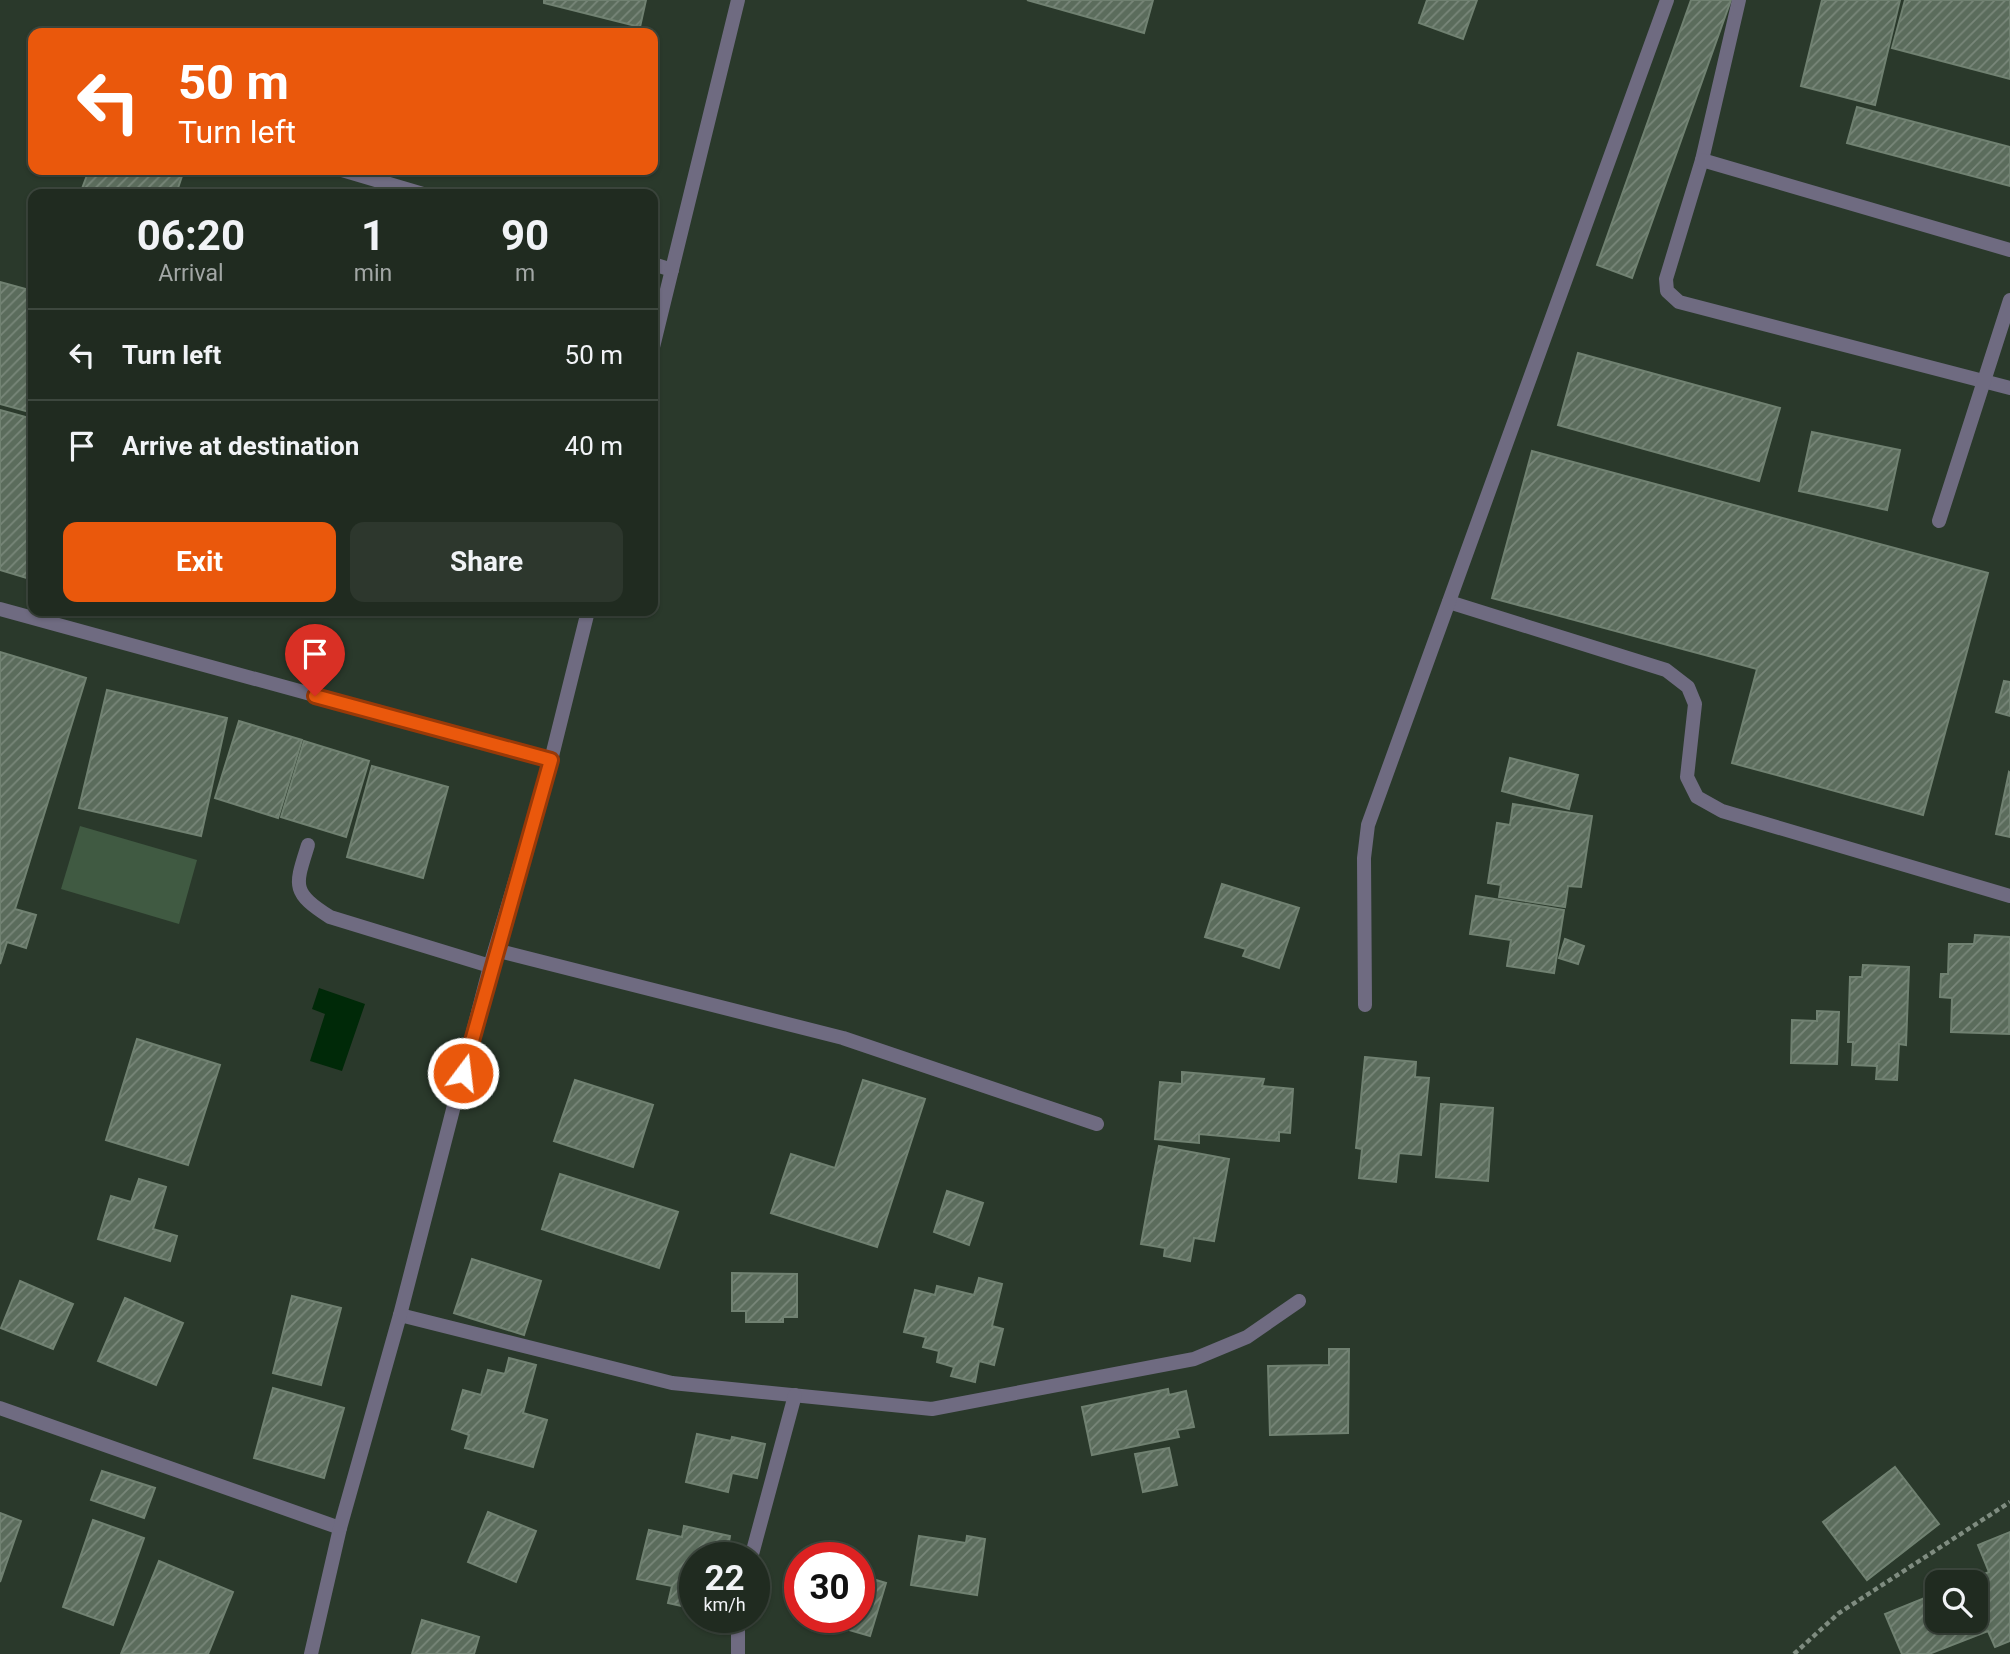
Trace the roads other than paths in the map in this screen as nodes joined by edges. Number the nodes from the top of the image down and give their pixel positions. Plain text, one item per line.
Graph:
1 (738, 0) edge
2 (1667, 0) edge
3 (1739, 0) edge
4 (1702, 160) junction
5 (359, 175) edge
6 (406, 189) edge
7 (2010, 250) edge
8 (658, 266) edge
9 (672, 270) junction
10 (2010, 300) edge
11 (658, 327) edge
12 (1985, 380) junction
13 (2010, 388) edge
14 (1939, 521) dead end
15 (1449, 602) junction
16 (0, 609) edge
17 (587, 616) edge
18 (551, 760) junction
19 (308, 845) dead end
20 (2010, 896) edge
21 (495, 950) junction
22 (490, 966) junction
23 (1365, 1004) dead end
24 (1097, 1124) dead end
25 (1299, 1301) dead end
26 (400, 1315) junction
27 (795, 1395) junction
28 (0, 1408) edge
29 (340, 1528) junction
30 (755, 1542) edge
31 (738, 1633) edge
32 (311, 1654) edge
33 (738, 1654) edge

1 - 9 street
2 - 15 street
3 - 4 street
4 - 7 street
4 - 12 street
5 - 6 street
8 - 9 street
9 - 11 street
10 - 12 street
12 - 13 street
12 - 14 street
15 - 20 street
15 - 23 street
16 - 18 street
17 - 18 street
18 - 21 street
19 - 22 street
21 - 22 street
21 - 24 street
22 - 26 street
25 - 27 street
26 - 27 street
26 - 29 street
27 - 30 street
28 - 29 street
29 - 32 street
31 - 33 street

